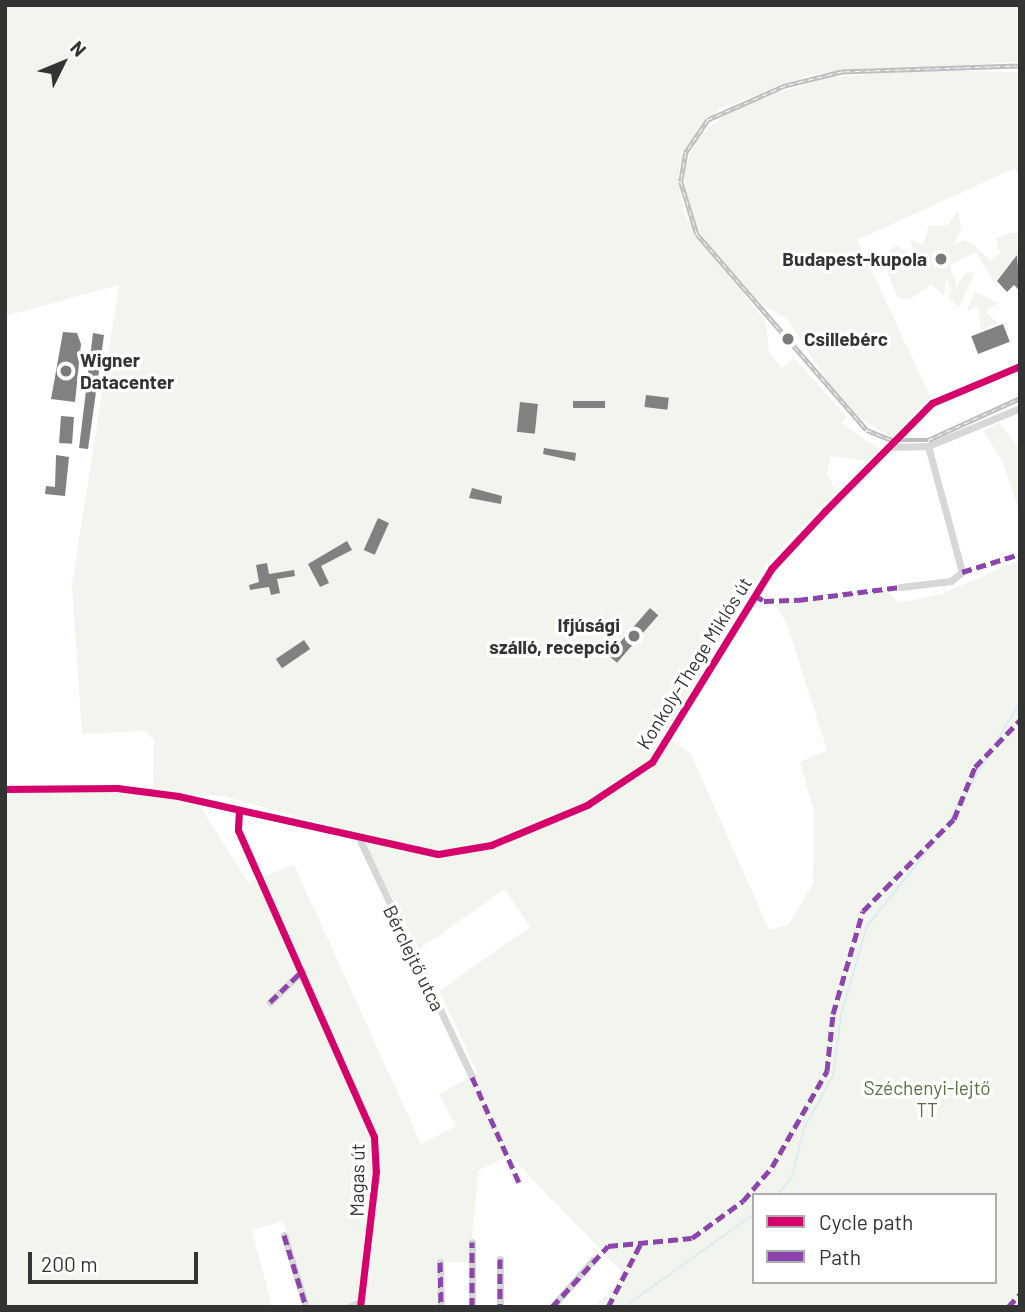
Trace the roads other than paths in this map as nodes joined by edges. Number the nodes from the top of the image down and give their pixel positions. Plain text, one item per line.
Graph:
1 (1020, 366) edge
2 (1020, 408) edge
3 (928, 446) junction
4 (888, 447) junction
5 (900, 587) dead end
6 (5, 789) edge
7 (239, 810) junction
8 (359, 838) junction
9 (302, 971) junction
10 (296, 981) junction
11 (308, 983) junction
12 (270, 1002) dead end
13 (472, 1077) dead end
14 (284, 1235) dead end
15 (472, 1242) dead end
16 (500, 1259) dead end
17 (593, 1260) dead end
18 (440, 1262) dead end
19 (360, 1305) edge
20 (306, 1307) edge
21 (349, 1307) edge
22 (440, 1307) edge
23 (472, 1307) edge
24 (500, 1307) edge
25 (552, 1307) edge

1 - 4 street, Konkoly-Thege Miklós út
2 - 3 street
3 - 4 street
3 - 5 street
4 - 8 street, Konkoly-Thege Miklós út
6 - 7 street, Konkoly-Thege Miklós út
7 - 8 street, Konkoly-Thege Miklós út
7 - 9 street, Magas út
8 - 13 street, Bérclejtő utca
9 - 10 street
9 - 11 street, Magas út
10 - 11 street
10 - 12 street
11 - 19 street, Magas út
14 - 20 street
15 - 23 street
16 - 24 street
17 - 25 street
18 - 22 street
19 - 21 street

